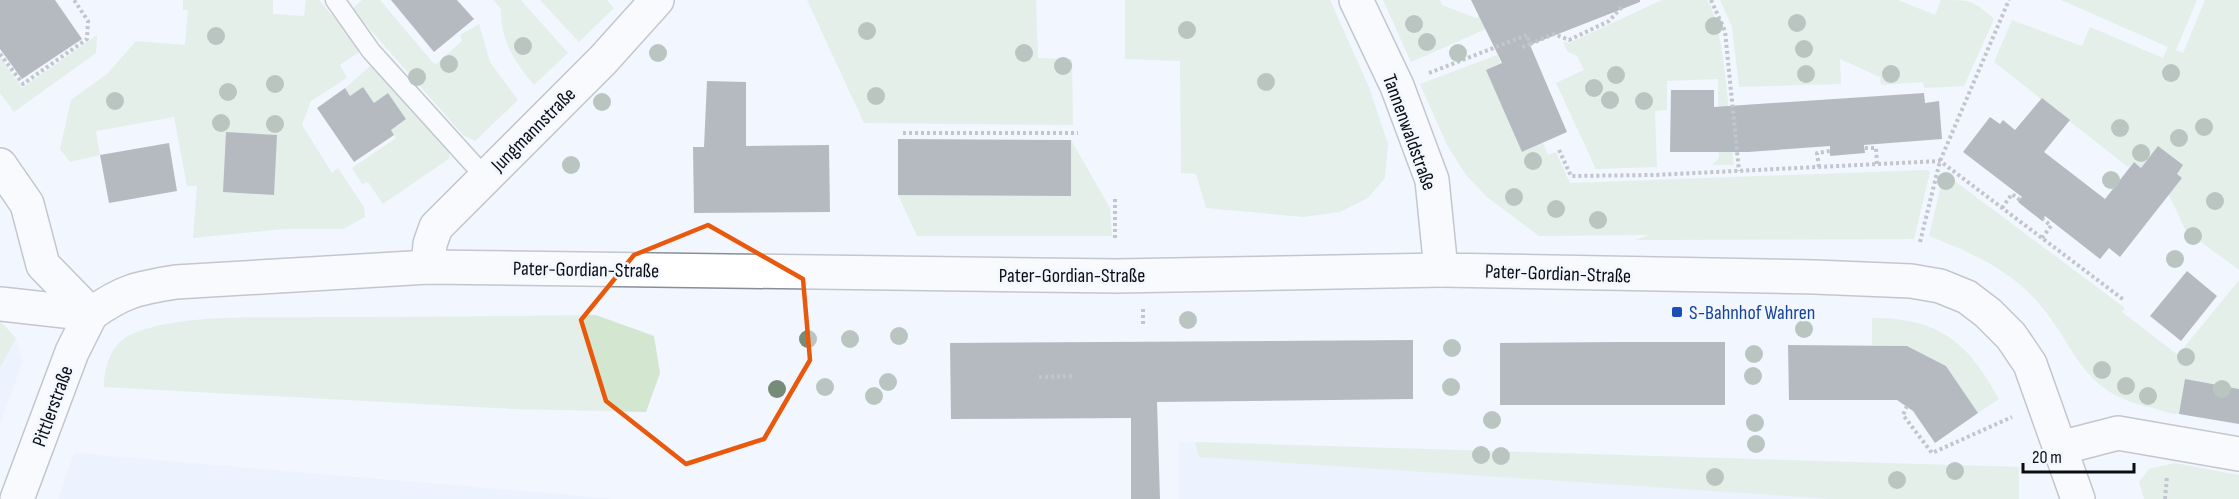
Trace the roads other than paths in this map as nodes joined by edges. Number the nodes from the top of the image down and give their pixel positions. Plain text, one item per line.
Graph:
1 (335, 0) edge
2 (657, 0) edge
3 (1356, 0) edge
4 (0, 165) edge
5 (485, 177) junction
6 (428, 267) junction
7 (1441, 270) junction
8 (0, 304) edge
9 (91, 314) junction
10 (2060, 448) junction
11 (2239, 454) edge
12 (17, 499) edge
13 (2078, 499) edge

1 - 5 lane
2 - 5 street, Jungmannstraße
3 - 7 street, Tannenwaldstraße
4 - 9 street
5 - 6 street, Jungmannstraße
6 - 7 street, Pater-Gordian-Straße
6 - 9 street, Pater-Gordian-Straße
7 - 10 street, Pater-Gordian-Straße
8 - 9 street
9 - 12 street, Pittlerstraße
10 - 11 street
10 - 13 street, Pater-Gordian-Straße

